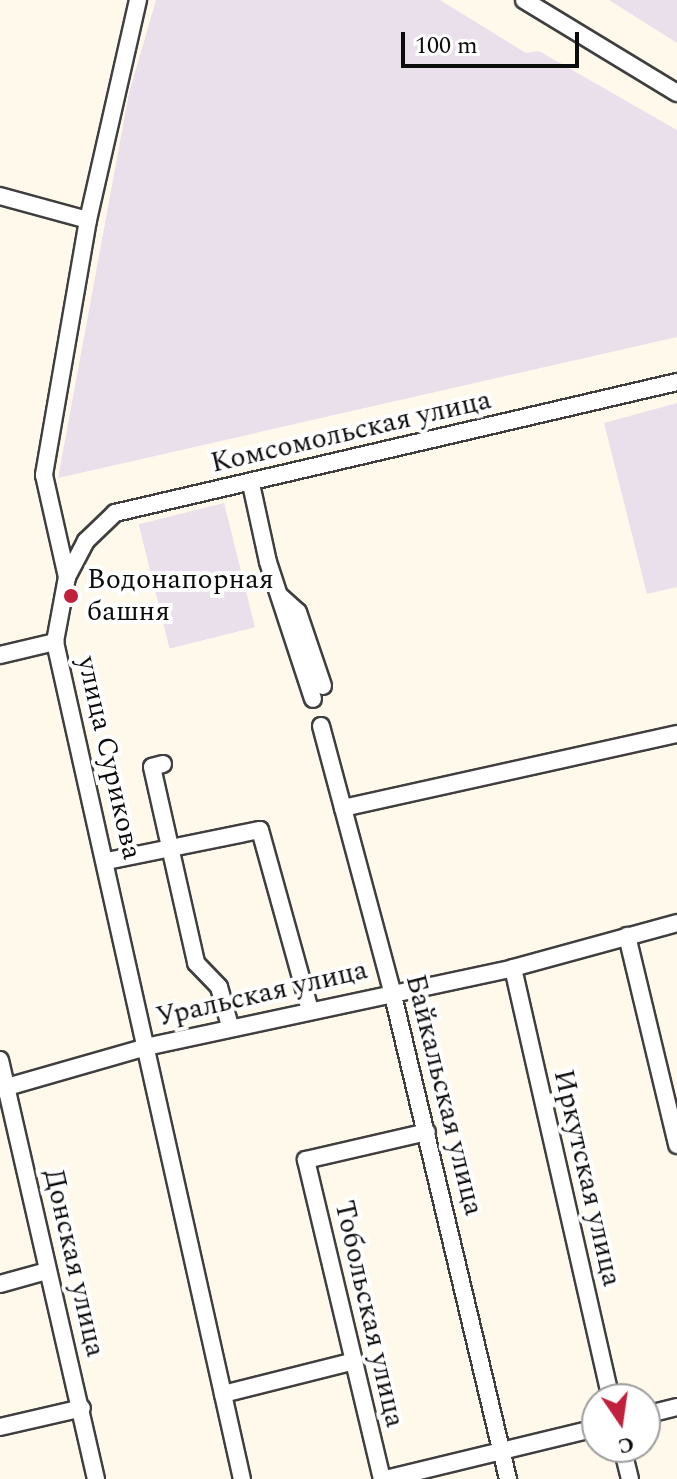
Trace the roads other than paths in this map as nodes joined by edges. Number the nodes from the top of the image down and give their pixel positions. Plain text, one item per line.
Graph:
1 (138, 0) edge
2 (524, 0) edge
3 (677, 93) edge
4 (0, 196) edge
5 (88, 220) junction
6 (677, 382) edge
7 (251, 484) junction
8 (67, 577) junction
9 (55, 642) junction
10 (0, 655) edge
11 (318, 692) dead end
12 (321, 726) dead end
13 (677, 734) edge
14 (163, 764) dead end
15 (343, 808) junction
16 (169, 848) junction
17 (107, 861) junction
18 (677, 923) edge
19 (627, 936) junction
20 (513, 968) junction
21 (392, 991) junction
22 (310, 1010) junction
23 (230, 1026) junction
24 (146, 1047) junction
25 (0, 1060) edge
26 (3, 1088) edge
27 (427, 1132) junction
28 (677, 1145) edge
29 (47, 1271) junction
30 (0, 1284) edge
31 (354, 1361) junction
32 (607, 1383) edge
33 (223, 1394) junction
34 (82, 1408) junction
35 (0, 1427) edge
36 (581, 1432) edge
37 (502, 1453) junction
38 (96, 1479) edge
39 (242, 1479) edge
40 (384, 1479) edge
41 (508, 1479) edge

1 - 5 street, улица Сурикова
2 - 3 street
4 - 5 street
5 - 8 street, улица Сурикова
6 - 7 street, Комсомольская улица
7 - 8 street, Комсомольская улица
7 - 11 street
8 - 9 street, улица Сурикова
9 - 10 street
9 - 17 street, улица Сурикова
12 - 15 street, Байкальская улица
13 - 15 street
14 - 16 street
15 - 21 street, Байкальская улица
16 - 17 street
16 - 22 street
16 - 23 street
17 - 24 street, улица Сурикова
18 - 19 street, Уральская улица
19 - 20 street, Уральская улица
19 - 28 street
20 - 21 street, Уральская улица
20 - 32 street, Иркутская улица
21 - 22 street, Уральская улица
21 - 27 street, Байкальская улица
22 - 23 street, Уральская улица
23 - 24 street, Уральская улица
24 - 26 street, Уральская улица
24 - 33 street, улица Сурикова
25 - 26 street, Донская улица
26 - 29 street, Донская улица
27 - 31 street, Тобольская улица
27 - 37 street, Байкальская улица
29 - 30 street
29 - 34 street, Донская улица
31 - 33 street
31 - 40 street, Тобольская улица
33 - 39 street, улица Сурикова
34 - 35 street
34 - 38 street, Донская улица
36 - 37 street
37 - 40 street
37 - 41 street, Байкальская улица

